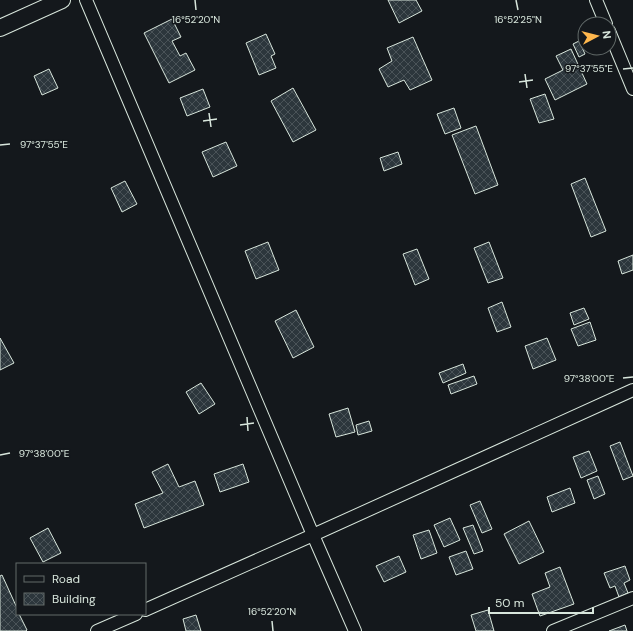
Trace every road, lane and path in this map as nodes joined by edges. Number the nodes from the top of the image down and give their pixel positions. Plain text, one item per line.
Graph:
1 (62, 0) edge
2 (86, 0) edge
3 (596, 0) edge
4 (603, 16) edge
5 (0, 28) edge
6 (617, 50) edge
7 (633, 89) edge
8 (633, 390) edge
9 (313, 536) junction
10 (633, 598) edge
11 (146, 610) edge
12 (134, 615) edge
13 (97, 631) edge
14 (355, 631) edge
15 (553, 631) edge

1 - 5 street
2 - 9 street
3 - 4 street
6 - 7 street
8 - 9 street
9 - 11 street
9 - 14 street
10 - 15 street
12 - 13 street

